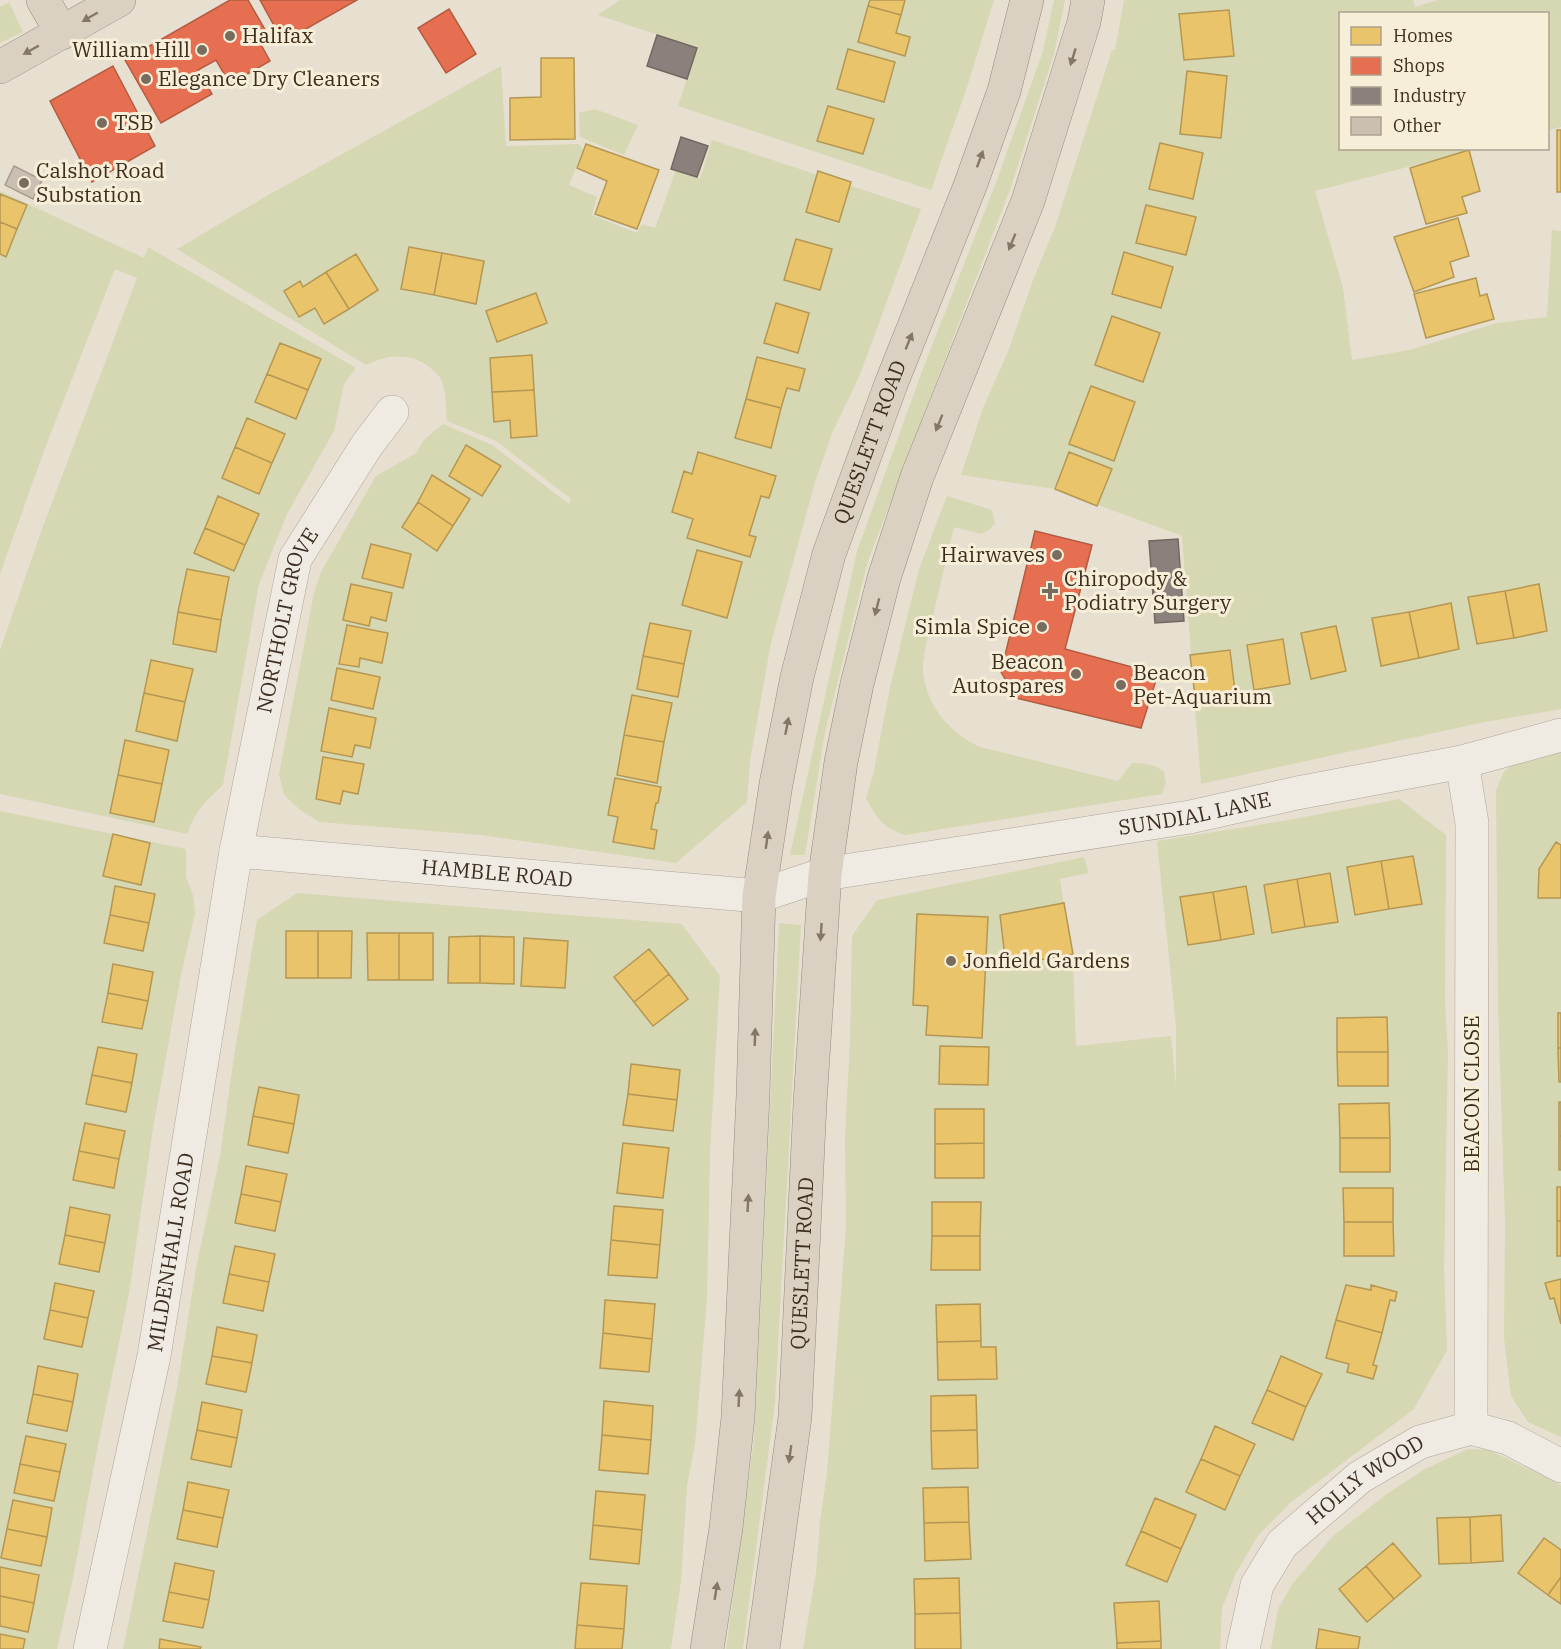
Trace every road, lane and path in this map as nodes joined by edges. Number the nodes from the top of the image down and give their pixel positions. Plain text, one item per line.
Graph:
1 (43, 0) edge
2 (119, 0) edge
3 (1027, 0) edge
4 (1088, 0) edge
5 (62, 33) junction
6 (0, 67) edge
7 (392, 412) dead end
8 (1561, 735) edge
9 (1462, 762) junction
10 (236, 851) junction
11 (825, 874) junction
12 (759, 896) junction
13 (1471, 1428) junction
14 (1561, 1466) edge
15 (90, 1649) edge
16 (707, 1649) edge
17 (763, 1649) edge
18 (1243, 1649) edge

1 - 5 highway
2 -> 5 highway
12 -> 3 highway, QUESLETT ROAD
4 -> 11 highway, QUESLETT ROAD
5 -> 6 highway
7 - 10 street, NORTHOLT GROVE
8 - 9 street, SUNDIAL LANE
9 - 11 street, SUNDIAL LANE
9 - 13 street, BEACON CLOSE
10 - 12 street, HAMBLE ROAD
10 - 15 street, MILDENHALL ROAD
11 - 12 street
11 -> 17 highway, QUESLETT ROAD
16 -> 12 highway, QUESLETT ROAD
13 - 14 street
13 - 18 street, HOLLY WOOD

